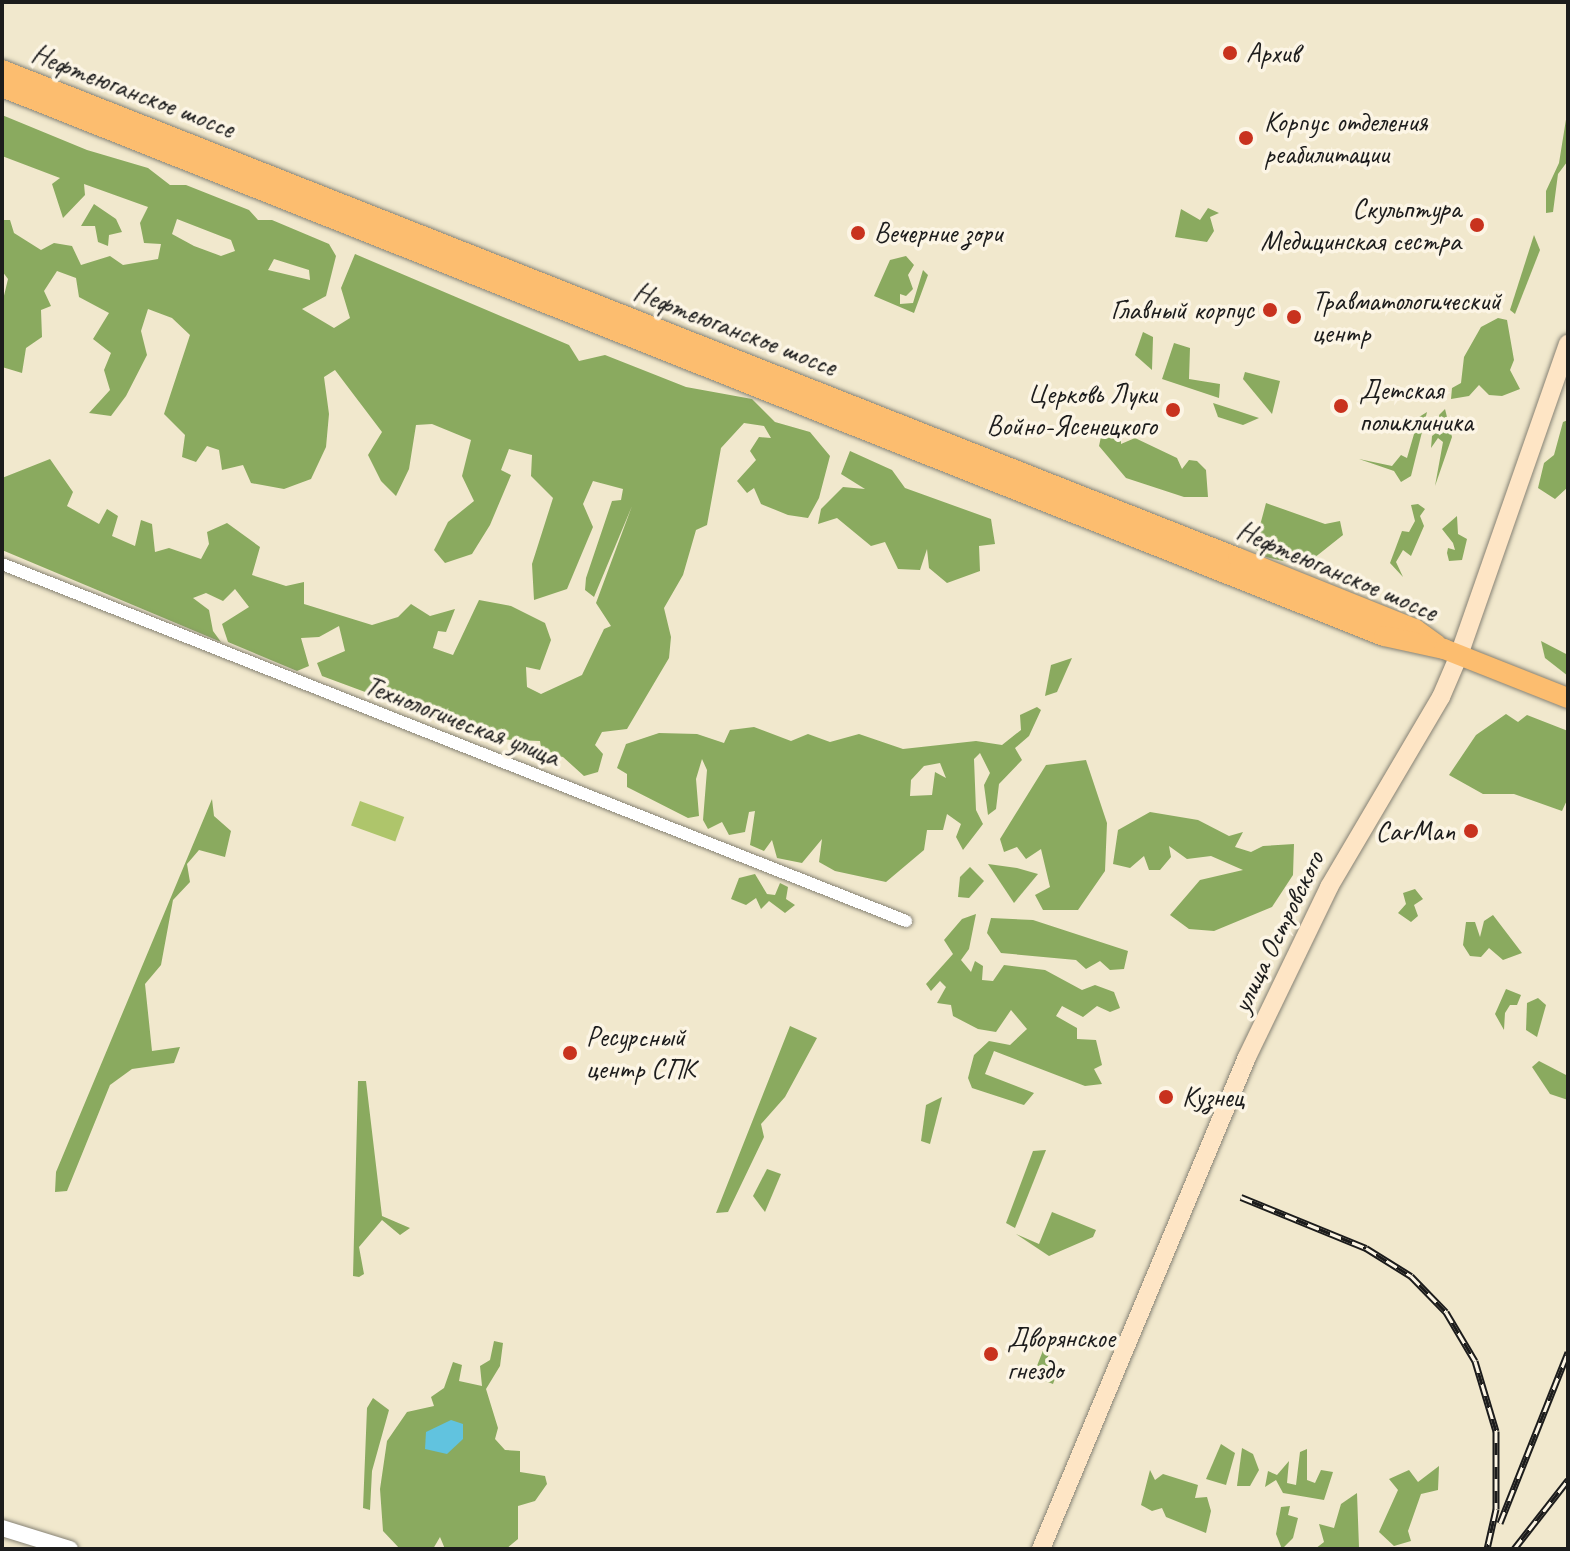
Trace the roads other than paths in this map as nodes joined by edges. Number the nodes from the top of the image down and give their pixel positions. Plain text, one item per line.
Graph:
1 (2, 70) edge
2 (2, 87) edge
3 (1568, 343) edge
4 (2, 564) edge
5 (1451, 652) junction
6 (1568, 698) edge
7 (906, 921) dead end
8 (2, 1528) edge
9 (70, 1549) edge
10 (1041, 1549) edge

1 - 5 main road, Нефтеюганское шоссе
2 - 5 main road, Нефтеюганское шоссе
3 - 5 main road, улица Островского
4 - 7 street, Технологическая улица
5 - 6 main road, Нефтеюганское шоссе
5 - 10 main road, улица Островского
8 - 9 street

